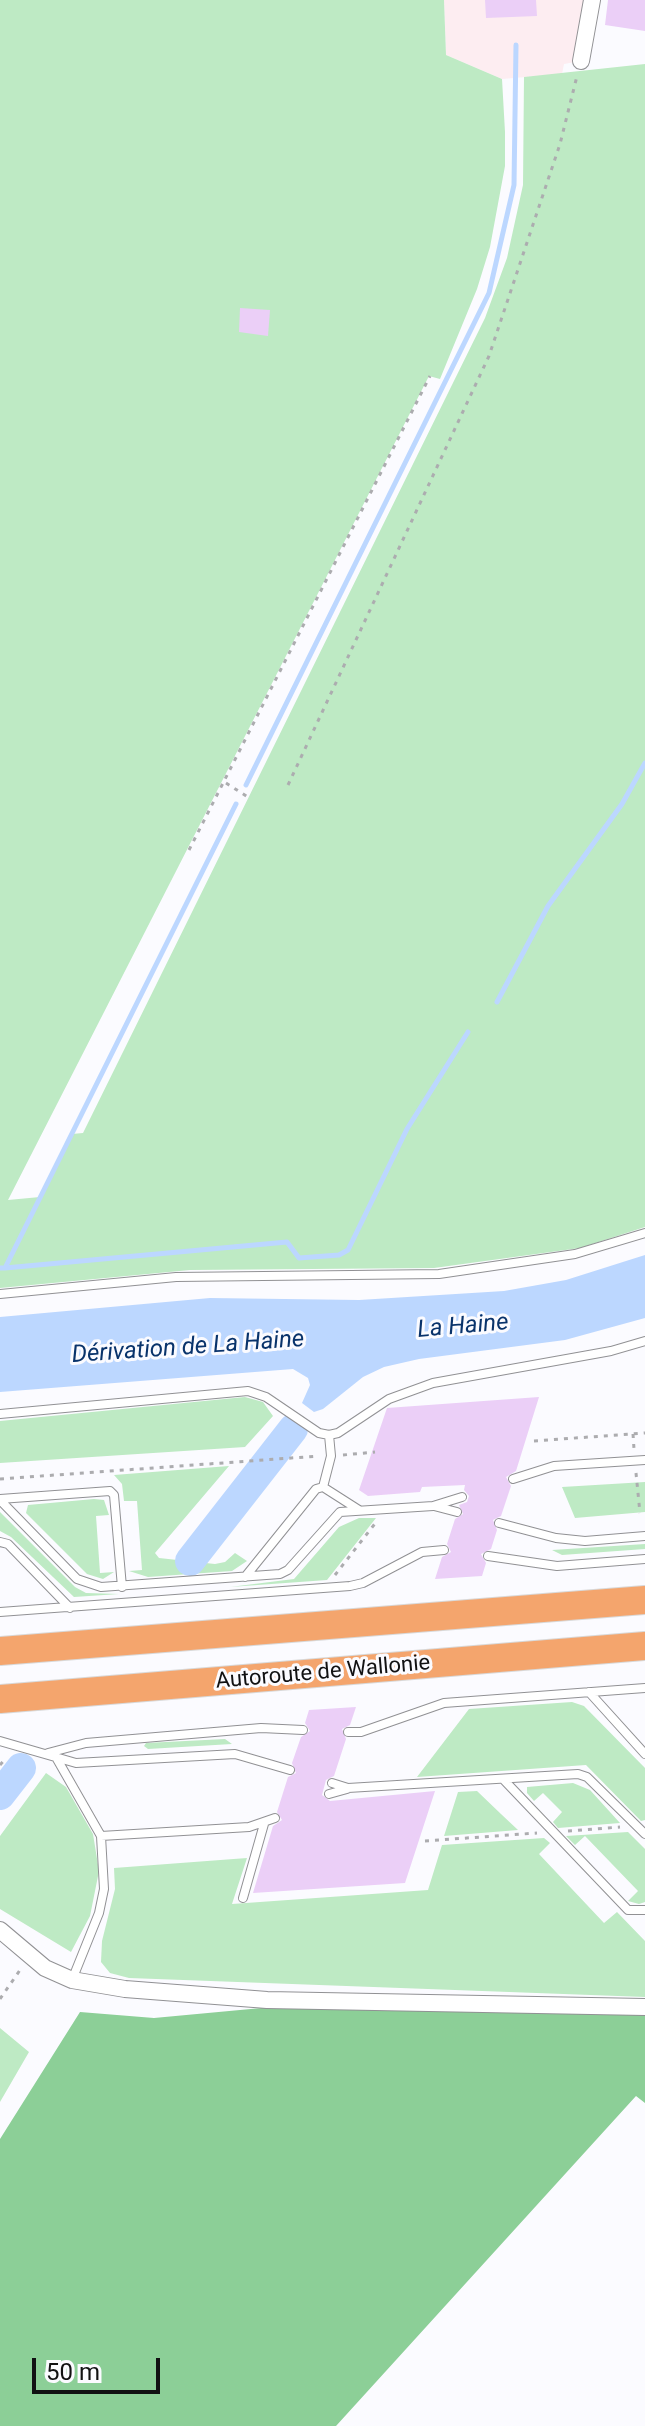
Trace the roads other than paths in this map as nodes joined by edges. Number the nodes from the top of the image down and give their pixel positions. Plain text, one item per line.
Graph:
1 (592, 0) edge
2 (581, 61) road end
3 (645, 1233) edge
4 (0, 1294) edge
5 (645, 1341) edge
6 (0, 1414) edge
7 (324, 1434) junction
8 (645, 1460) edge
9 (513, 1479) dead end
10 (323, 1487) junction
11 (462, 1497) dead end
12 (0, 1500) edge
13 (433, 1506) junction
14 (360, 1510) junction
15 (457, 1512) dead end
16 (499, 1523) dead end
17 (645, 1536) edge
18 (0, 1542) edge
19 (444, 1550) dead end
20 (488, 1556) dead end
21 (645, 1559) edge
22 (245, 1577) junction
23 (122, 1587) junction
24 (645, 1600) edge
25 (70, 1608) junction
26 (0, 1612) edge
27 (645, 1646) edge
28 (0, 1651) edge
29 (645, 1688) edge
30 (589, 1692) junction
31 (0, 1699) edge
32 (303, 1730) dead end
33 (348, 1732) dead end
34 (0, 1741) edge
35 (48, 1753) junction
36 (645, 1754) edge
37 (57, 1758) junction
38 (290, 1770) dead end
39 (503, 1779) junction
40 (332, 1783) dead end
41 (348, 1788) junction
42 (329, 1794) dead end
43 (275, 1818) dead end
44 (264, 1824) junction
45 (645, 1834) edge
46 (101, 1836) junction
47 (243, 1898) dead end
48 (645, 1910) edge
49 (0, 1930) edge
50 (72, 1980) junction
51 (645, 2007) edge

1 - 2 street
3 - 4 lane
5 - 7 lane
6 - 7 lane
7 - 10 lane
8 - 9 lane
10 - 14 lane
10 - 22 lane
11 - 13 lane
12 - 23 lane
12 - 23 lane
13 - 14 lane
13 - 15 lane
14 - 22 lane
16 - 17 lane
18 - 25 lane
19 - 25 lane
20 - 21 lane
22 - 23 lane
24 - 28 highway, Autoroute de Wallonie
25 - 26 lane
27 - 31 highway, Autoroute de Wallonie
29 - 30 lane
30 - 33 lane
30 - 36 lane
32 - 35 lane
34 - 35 lane
35 - 37 lane
37 - 38 lane
37 - 46 lane
39 - 41 lane
39 - 45 lane
39 - 48 lane
40 - 41 lane
41 - 42 lane
43 - 44 lane
44 - 46 lane
44 - 47 lane
46 - 50 lane
49 - 50 street
50 - 51 street

